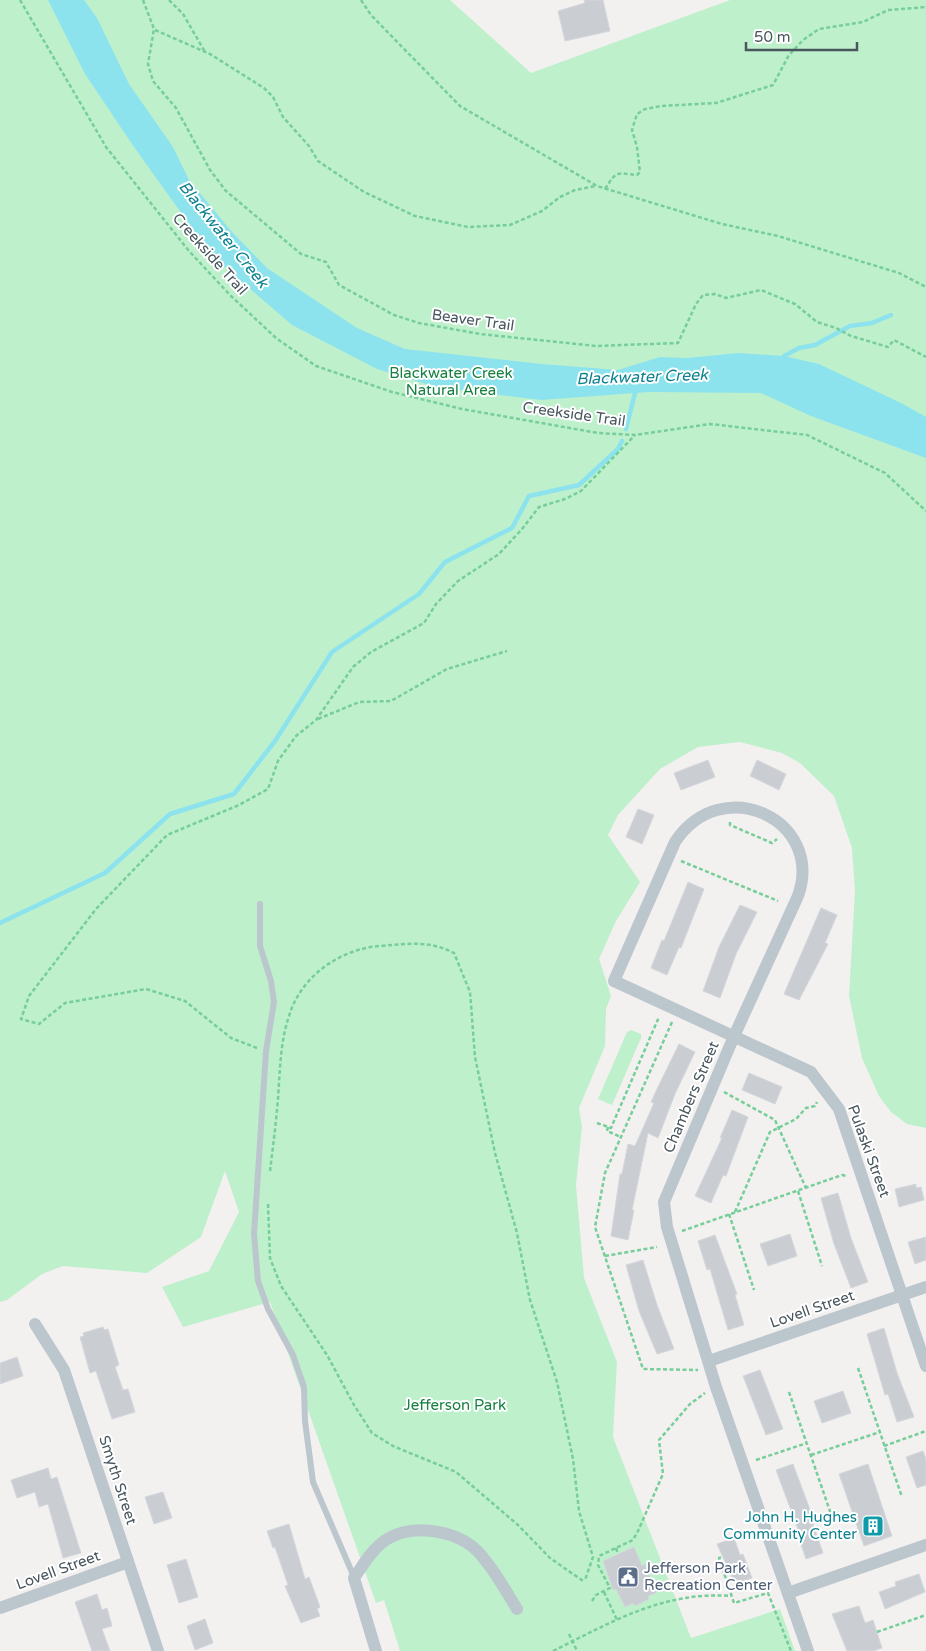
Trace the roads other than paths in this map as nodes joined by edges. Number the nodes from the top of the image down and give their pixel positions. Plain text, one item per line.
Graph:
1 (260, 904) dead end
2 (614, 980) joint
3 (735, 1036) junction
4 (926, 1287) edge
5 (901, 1296) junction
6 (35, 1324) dead end
7 (704, 1366) junction
8 (926, 1366) edge
9 (926, 1545) edge
10 (128, 1562) junction
11 (354, 1578) junction
12 (788, 1592) junction
13 (0, 1608) edge
14 (518, 1609) dead end
15 (158, 1651) edge
16 (376, 1651) edge
17 (808, 1651) edge

1 - 11 lane
2 - 3 street, Pulaski Street
2 - 3 street, Chambers Street
3 - 5 street, Pulaski Street
3 - 7 street, Chambers Street
4 - 5 street, Lovell Street
5 - 7 street, Lovell Street
5 - 8 street, Pulaski Street
6 - 10 street, Smyth Street
7 - 12 street, Chambers Street
9 - 12 street
10 - 13 street, Lovell Street
10 - 15 street, Smyth Street
11 - 14 street
11 - 16 street
12 - 17 street, Chambers Street

